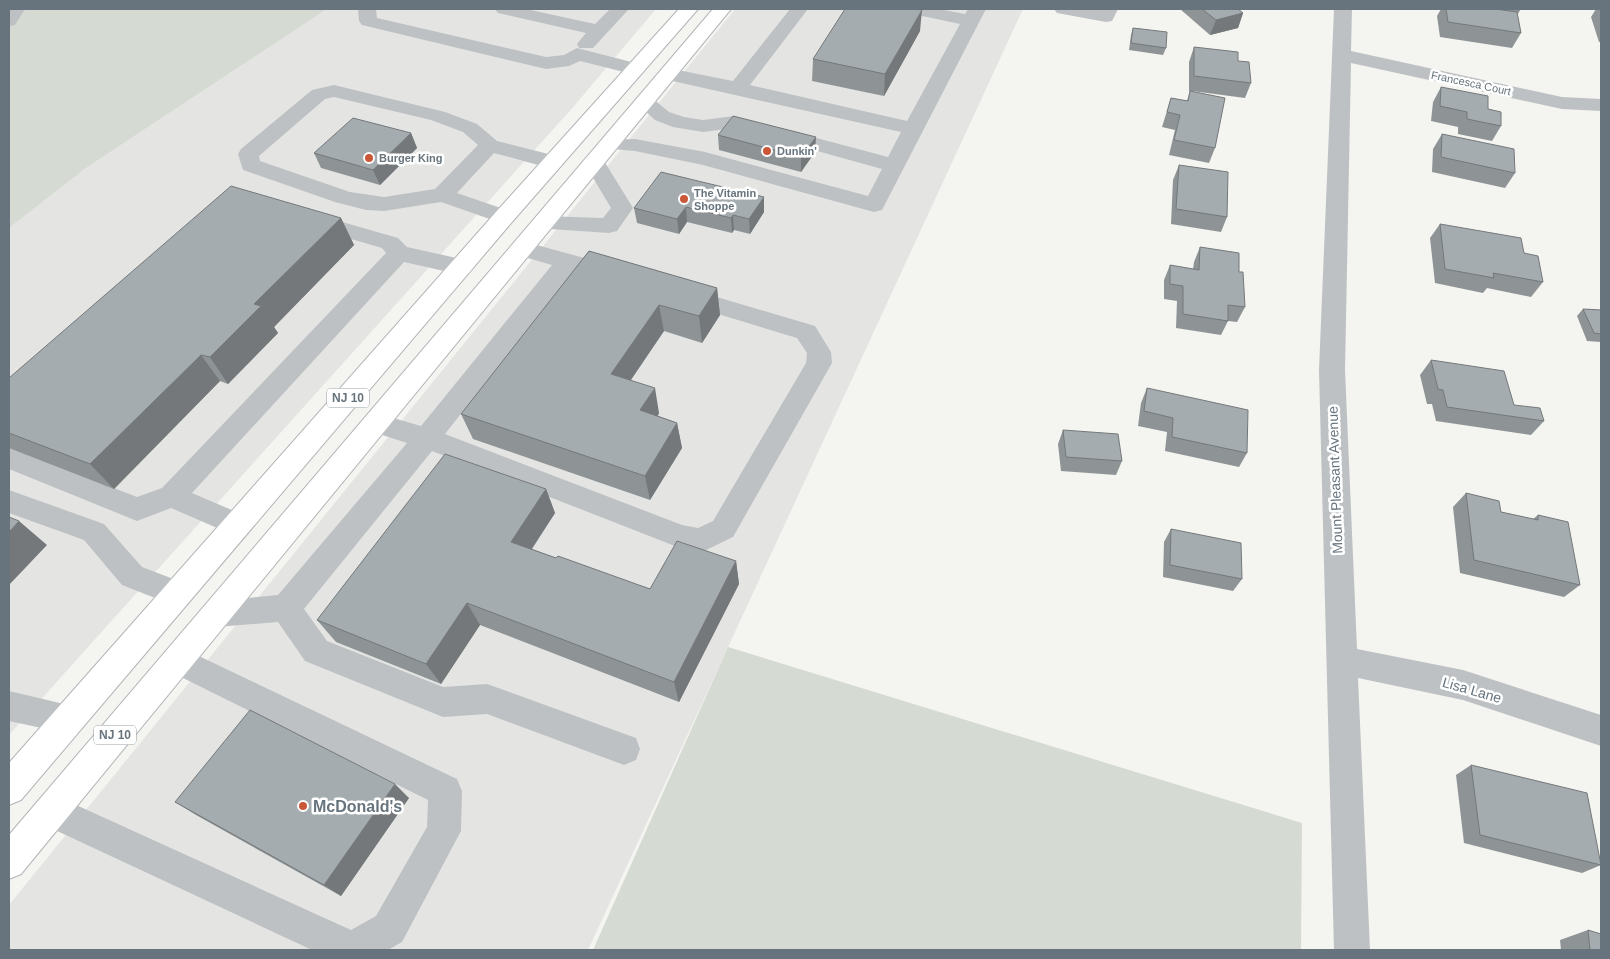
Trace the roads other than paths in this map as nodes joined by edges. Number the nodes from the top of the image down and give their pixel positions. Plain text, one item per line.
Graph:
1 (16, 9) edge
2 (367, 9) edge
3 (504, 9) edge
4 (620, 9) edge
5 (689, 9) edge
6 (722, 9) edge
7 (799, 9) edge
8 (914, 9) edge
9 (1063, 9) edge
10 (1109, 9) edge
11 (1343, 9) edge
12 (974, 15) edge
13 (9, 21) edge
14 (599, 31) junction
15 (577, 54) junction
16 (1342, 55) junction
17 (636, 69) junction
18 (668, 74) junction
19 (738, 88) junction
20 (644, 102) junction
21 (1601, 105) edge
22 (703, 126) junction
23 (913, 129) junction
24 (490, 145) junction
25 (601, 153) junction
26 (705, 159) junction
27 (553, 162) junction
28 (895, 166) junction
29 (442, 195) junction
30 (290, 213) edge
31 (504, 218) junction
32 (543, 223) junction
33 (522, 249) junction
34 (399, 253) junction
35 (568, 261) junction
36 (462, 267) junction
37 (634, 280) edge
38 (662, 289) edge
39 (376, 422) junction
40 (427, 438) junction
41 (9, 458) edge
42 (172, 496) junction
43 (9, 501) edge
44 (238, 525) junction
45 (178, 594) junction
46 (286, 608) junction
47 (216, 614) junction
48 (178, 660) junction
49 (1341, 660) junction
50 (9, 706) edge
51 (70, 719) junction
52 (1601, 730) edge
53 (624, 749) dead end
54 (9, 788) edge
55 (52, 811) junction
56 (9, 862) edge
57 (1352, 950) edge

1 - 13 street
2 - 15 street
3 - 14 street
4 - 14 street
5 - 17 main road, NJ 10
6 - 18 main road, NJ 10
7 - 19 street
8 - 12 street
9 - 10 street
11 - 16 street, Mount Pleasant Avenue
12 - 23 street
14 - 15 street
15 - 17 street
16 - 21 street, Francesca Court
16 - 49 street, Mount Pleasant Avenue
17 - 27 main road, NJ 10
18 - 19 street
18 - 20 main road, NJ 10
19 - 23 street
20 - 22 street
20 - 25 main road, NJ 10
22 - 26 street
22 - 28 street
23 - 28 street
24 - 27 street
24 - 29 street
24 - 29 street
25 - 26 street
25 - 32 main road, NJ 10
25 - 32 street
26 - 28 street
27 - 31 main road, NJ 10
29 - 31 street
30 - 34 street
31 - 36 main road, NJ 10
32 - 33 main road, NJ 10
33 - 35 street
33 - 39 main road, NJ 10
34 - 36 street
34 - 42 street
35 - 37 street
35 - 40 street
36 - 44 main road, NJ 10
38 - 40 street
39 - 40 street
39 - 47 main road, NJ 10
40 - 46 street
41 - 42 street
42 - 44 street
43 - 45 street
44 - 45 main road, NJ 10
45 - 51 main road, NJ 10
46 - 47 street
46 - 53 street
47 - 48 main road, NJ 10
48 - 55 main road, NJ 10
48 - 55 street
49 - 52 street, Lisa Lane
49 - 57 street, Mount Pleasant Avenue
50 - 51 street
51 - 54 main road, NJ 10
55 - 56 main road, NJ 10

